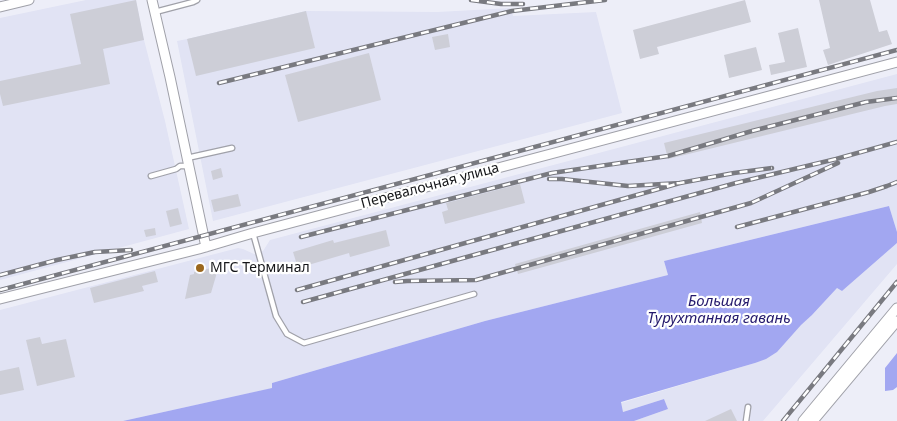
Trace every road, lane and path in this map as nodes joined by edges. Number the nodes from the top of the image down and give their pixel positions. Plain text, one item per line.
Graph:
1 (29, 0) edge
2 (152, 0) edge
3 (197, 0) edge
4 (0, 7) edge
5 (155, 12) junction
6 (897, 62) edge
7 (232, 148) dead end
8 (188, 162) junction
9 (151, 176) dead end
10 (253, 233) junction
11 (206, 247) junction
12 (474, 294) dead end
13 (0, 299) edge
14 (897, 308) edge
15 (897, 321) edge
16 (748, 407) dead end
17 (746, 421) edge
18 (803, 421) edge
19 (813, 421) edge

1 - 4 street
2 - 5 street
3 - 5 lane
5 - 8 street
6 - 10 street, Перевалочная улица
7 - 8 lane
8 - 9 lane
8 - 11 street
10 - 11 street, Перевалочная улица
10 - 12 lane
11 - 13 street, Перевалочная улица
14 - 18 street
15 - 19 street
16 - 17 lane

